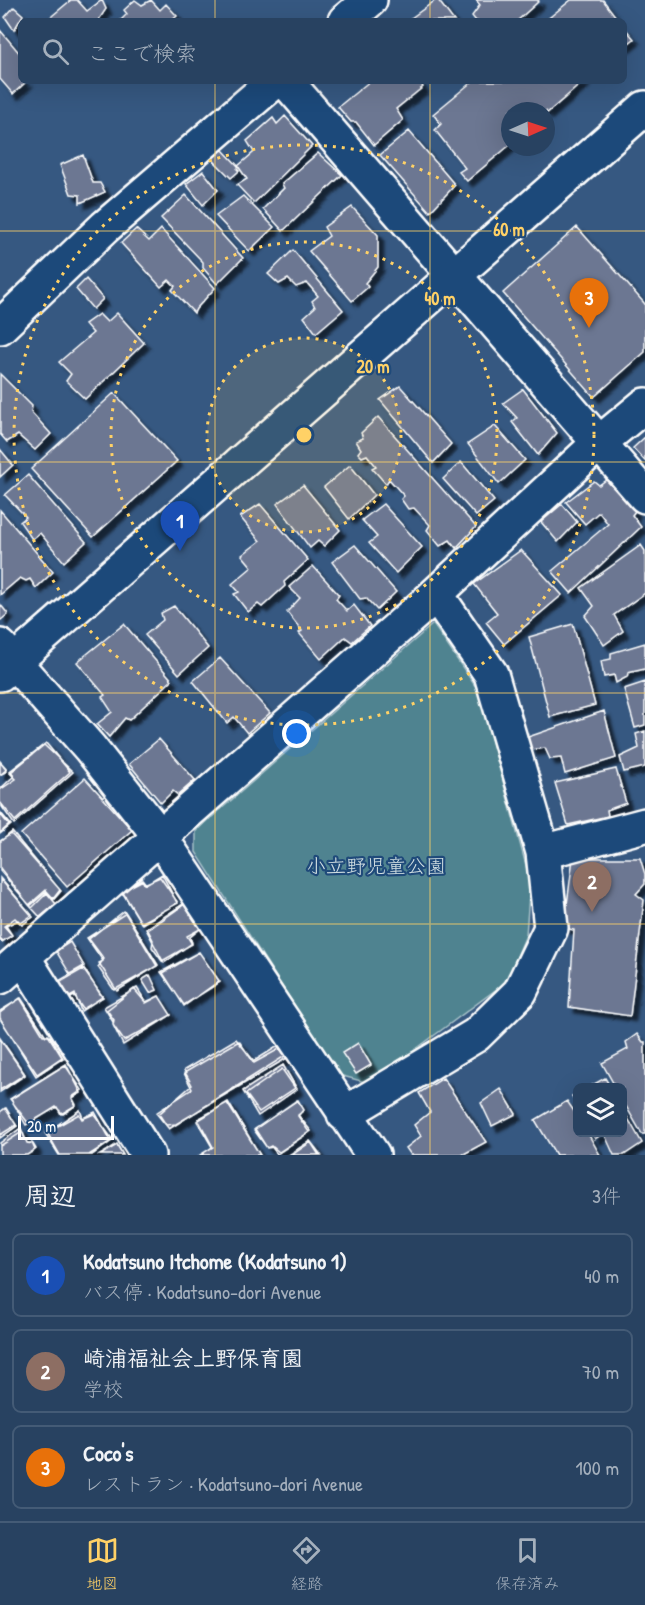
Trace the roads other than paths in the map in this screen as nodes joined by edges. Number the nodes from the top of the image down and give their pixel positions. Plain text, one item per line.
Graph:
1 (370, 0) edge
2 (349, 18) edge
3 (272, 84) edge
4 (289, 84) edge
5 (645, 108) edge
6 (455, 275) junction
7 (0, 327) edge
8 (645, 405) edge
9 (599, 444) junction
10 (645, 496) edge
11 (436, 594) junction
12 (5, 660) edge
13 (645, 825) edge
14 (161, 838) junction
15 (543, 852) junction
16 (12, 968) edge
17 (344, 1114) junction
18 (148, 1155) edge
19 (373, 1155) edge

1 - 2 street
3 - 7 street
4 - 6 street
5 - 6 street
6 - 9 street
6 - 12 street
8 - 9 street
9 - 10 street
9 - 11 street
11 - 14 street
11 - 15 street
12 - 14 street
13 - 15 street
14 - 16 street
14 - 17 street
15 - 17 street
16 - 18 street
17 - 19 street

